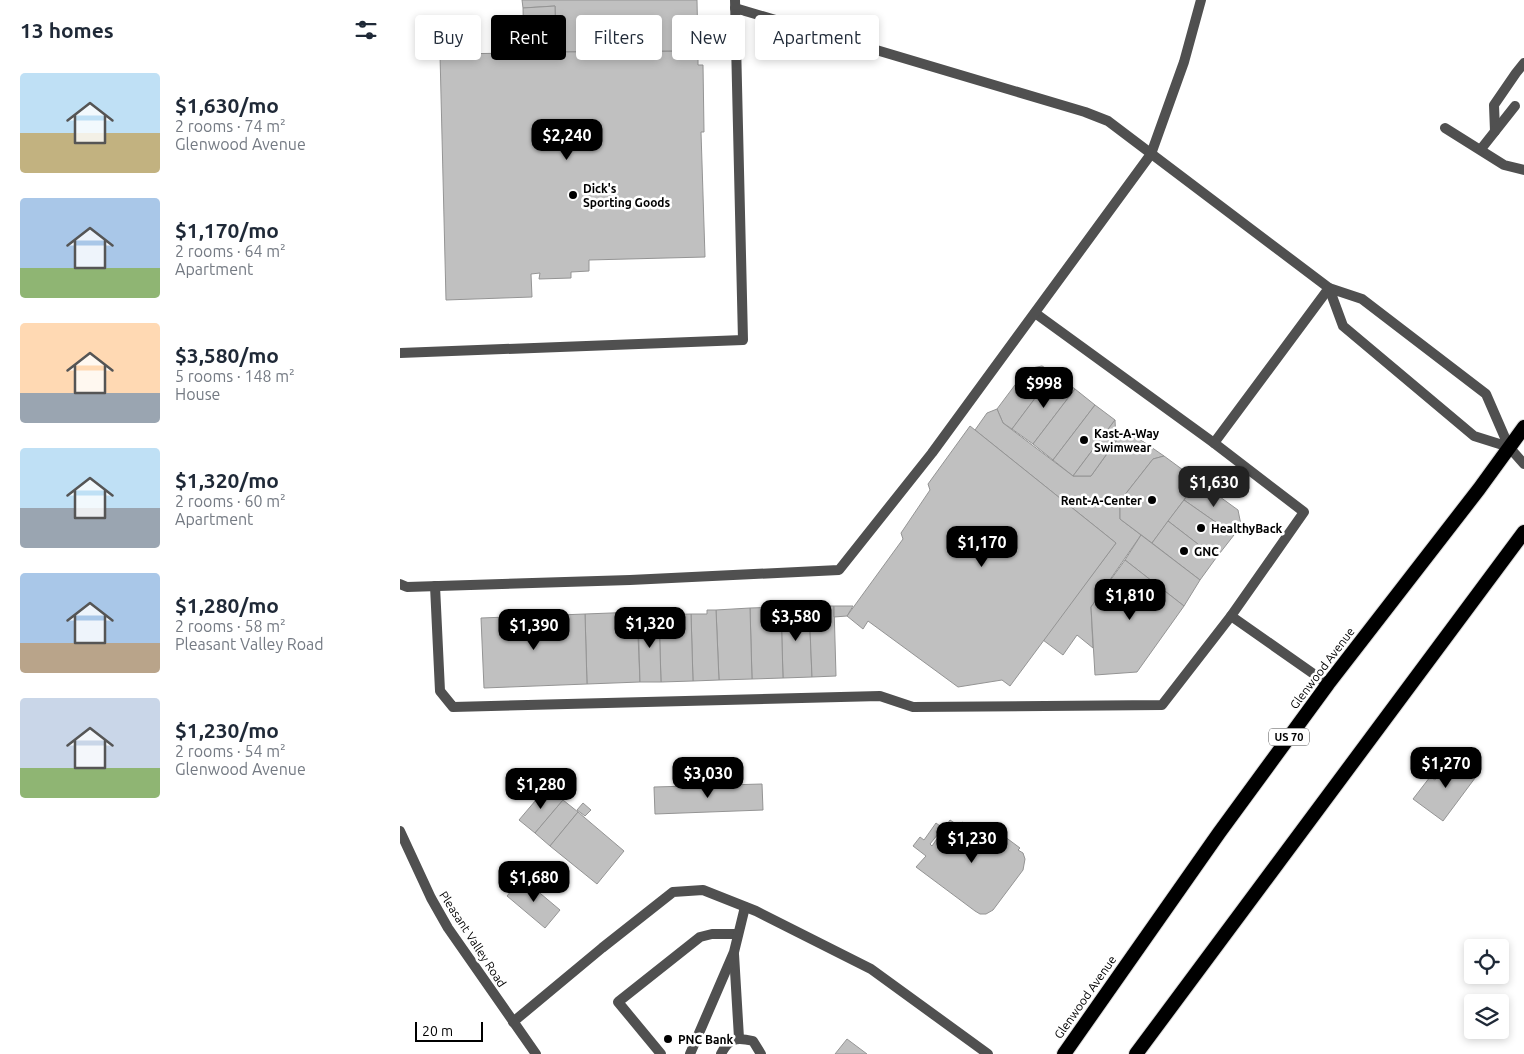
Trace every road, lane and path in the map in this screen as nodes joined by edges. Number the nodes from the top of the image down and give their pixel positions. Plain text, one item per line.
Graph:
1 (1201, 0) edge
2 (735, 4) edge
3 (1524, 63) edge
4 (1515, 106) dead end
5 (1445, 128) dead end
6 (1495, 131) junction
7 (1481, 149) junction
8 (1151, 154) junction
9 (1524, 170) edge
10 (1330, 288) junction
11 (1035, 313) junction
12 (400, 354) edge
13 (1524, 427) edge
14 (1214, 443) junction
15 (1509, 447) junction
16 (1524, 464) edge
17 (1524, 532) edge
18 (435, 586) junction
19 (402, 588) edge
20 (1231, 616) junction
21 (1328, 684) junction
22 (400, 831) edge
23 (745, 907) junction
24 (738, 934) junction
25 (734, 952) junction
26 (513, 1022) junction
27 (739, 1038) junction
28 (536, 1054) edge
29 (661, 1054) edge
30 (690, 1054) edge
31 (721, 1054) edge
32 (761, 1054) edge
33 (988, 1054) edge
34 (1064, 1054) edge
35 (1136, 1054) edge

1 - 8 street
2 - 8 street
2 - 12 street
3 - 6 street
4 - 6 street
5 - 7 street
6 - 7 street
7 - 9 street
8 - 10 street
8 - 11 street
10 - 14 street
10 - 15 street
10 - 15 street
11 - 14 street
11 - 18 street
13 - 15 highway, Glenwood Avenue / US 70
14 - 20 street
15 - 16 street
15 - 21 highway, Glenwood Avenue / US 70
17 - 35 highway
18 - 19 street
18 - 20 street
20 - 21 street
21 - 34 highway, Glenwood Avenue / US 70
22 - 26 street, Pleasant Valley Road
23 - 24 street
23 - 26 street
23 - 33 street
24 - 25 street
24 - 29 street
25 - 27 street
25 - 30 street
26 - 28 street, Pleasant Valley Road
27 - 31 street
27 - 32 street

